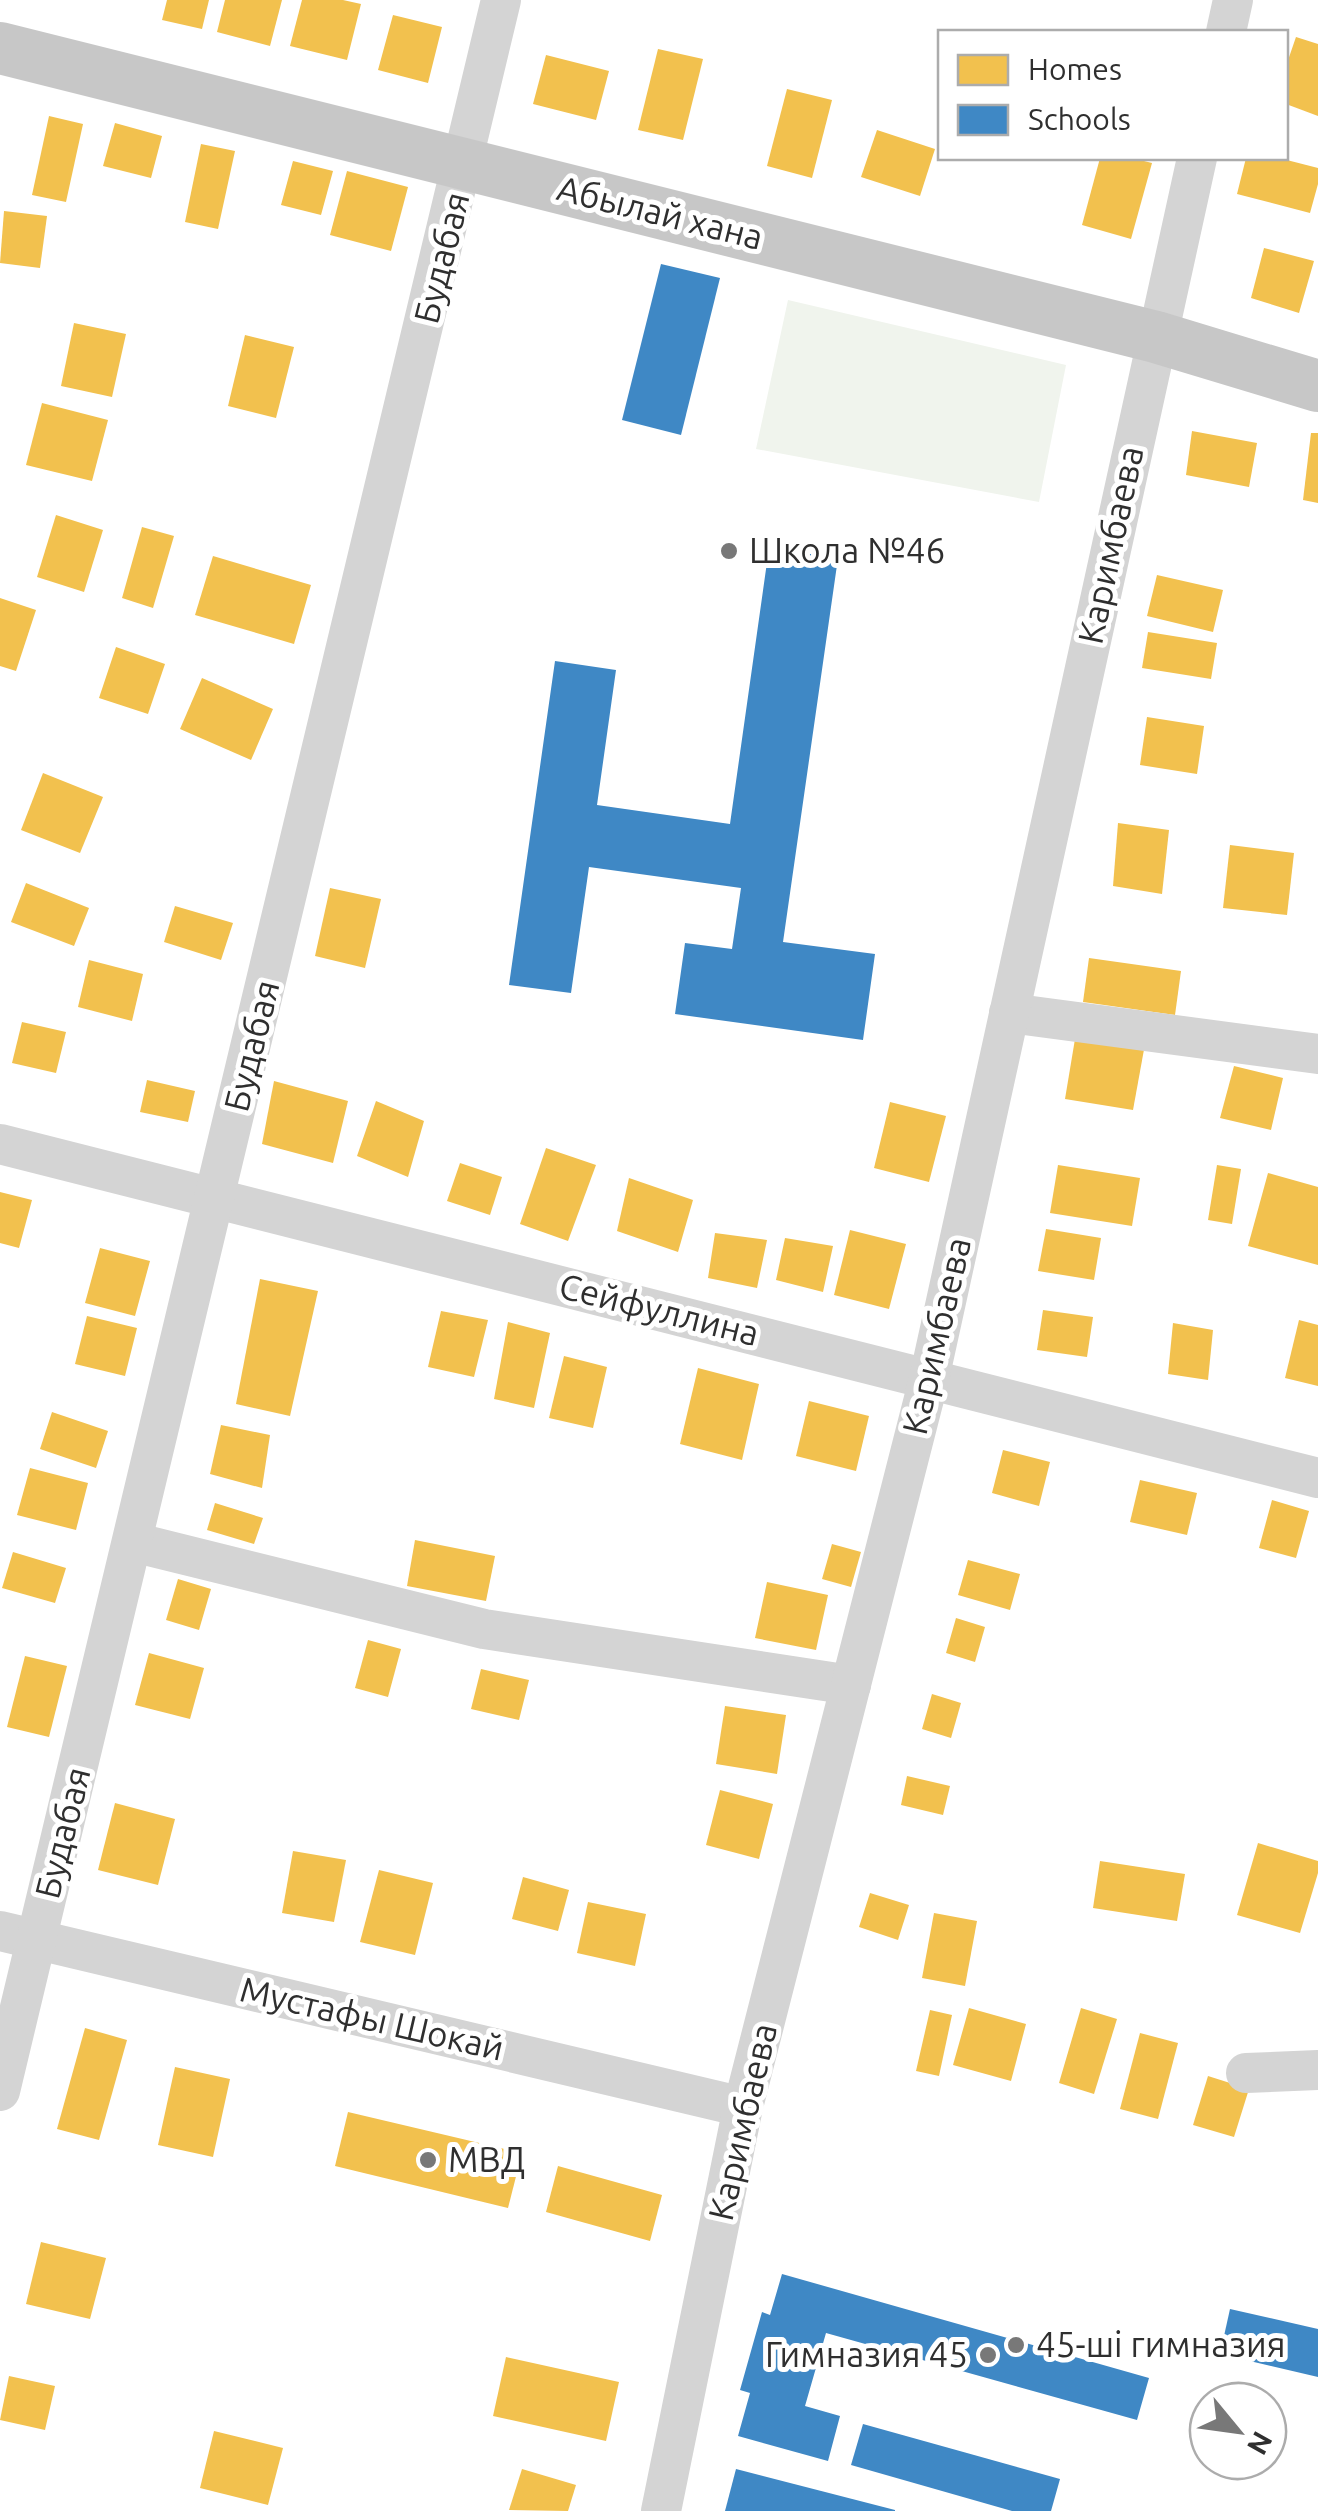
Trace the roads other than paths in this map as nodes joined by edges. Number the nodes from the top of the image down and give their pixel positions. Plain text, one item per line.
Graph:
1 (502, 0) edge
2 (1233, 0) edge
3 (1226, 30) edge
4 (0, 48) edge
5 (1197, 160) edge
6 (464, 164) junction
7 (1156, 337) junction
8 (1318, 386) edge
9 (1009, 1013) junction
10 (1318, 1054) edge
11 (0, 1144) edge
12 (216, 1197) junction
13 (930, 1379) junction
14 (1318, 1478) edge
15 (133, 1542) junction
16 (851, 1686) junction
17 (18, 1935) edge
18 (1318, 2070) edge
19 (1246, 2074) dead end
20 (0, 2090) edge
21 (743, 2107) junction
22 (661, 2511) edge

1 - 6 street, Будабая
2 - 3 street
4 - 6 main road, Абылай хана
5 - 7 street, Каримбаева
6 - 7 main road, Абылай хана
6 - 12 street, Будабая
7 - 8 main road, Абылай хана
7 - 9 street, Каримбаева
9 - 10 street
9 - 13 street, Каримбаева
11 - 12 street, Сейфуллина
12 - 13 street, Сейфуллина
12 - 15 street, Будабая
13 - 14 street, Сейфуллина
13 - 16 street, Каримбаева
15 - 16 street
15 - 17 street, Будабая
16 - 21 street, Каримбаева
17 - 20 street, Будабая
17 - 21 street, Мустафы Шокай
18 - 19 street
21 - 22 street, Каримбаева

